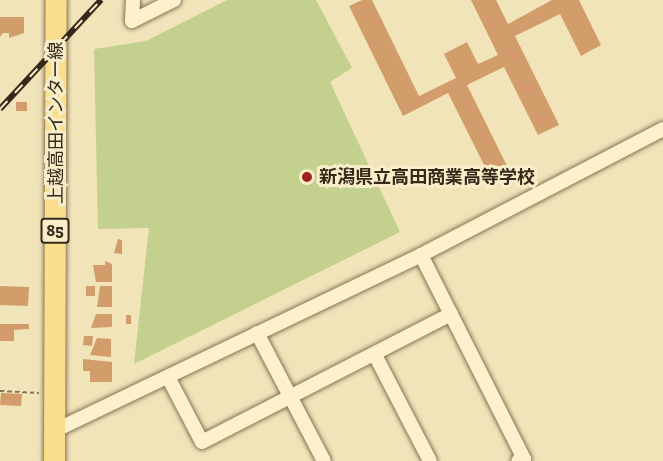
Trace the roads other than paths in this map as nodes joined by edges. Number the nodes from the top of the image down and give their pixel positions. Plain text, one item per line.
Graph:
1 (56, 0) edge
2 (133, 0) edge
3 (174, 0) edge
4 (663, 129) edge
5 (421, 255) junction
6 (451, 314) junction
7 (257, 333) junction
8 (375, 355) junction
9 (168, 377) junction
10 (289, 398) junction
11 (54, 431) junction
12 (55, 461) edge
13 (324, 461) edge
14 (430, 461) edge
15 (518, 461) edge

1 - 11 main road, 上越高田インター線 / 85
2 - 3 street
4 - 5 street
5 - 6 street
5 - 7 street
6 - 8 street
6 - 15 street
7 - 9 street
7 - 10 street
8 - 10 street
8 - 14 street
9 - 10 street
9 - 11 street
10 - 13 street
11 - 12 main road, 上越高田インター線 / 85

